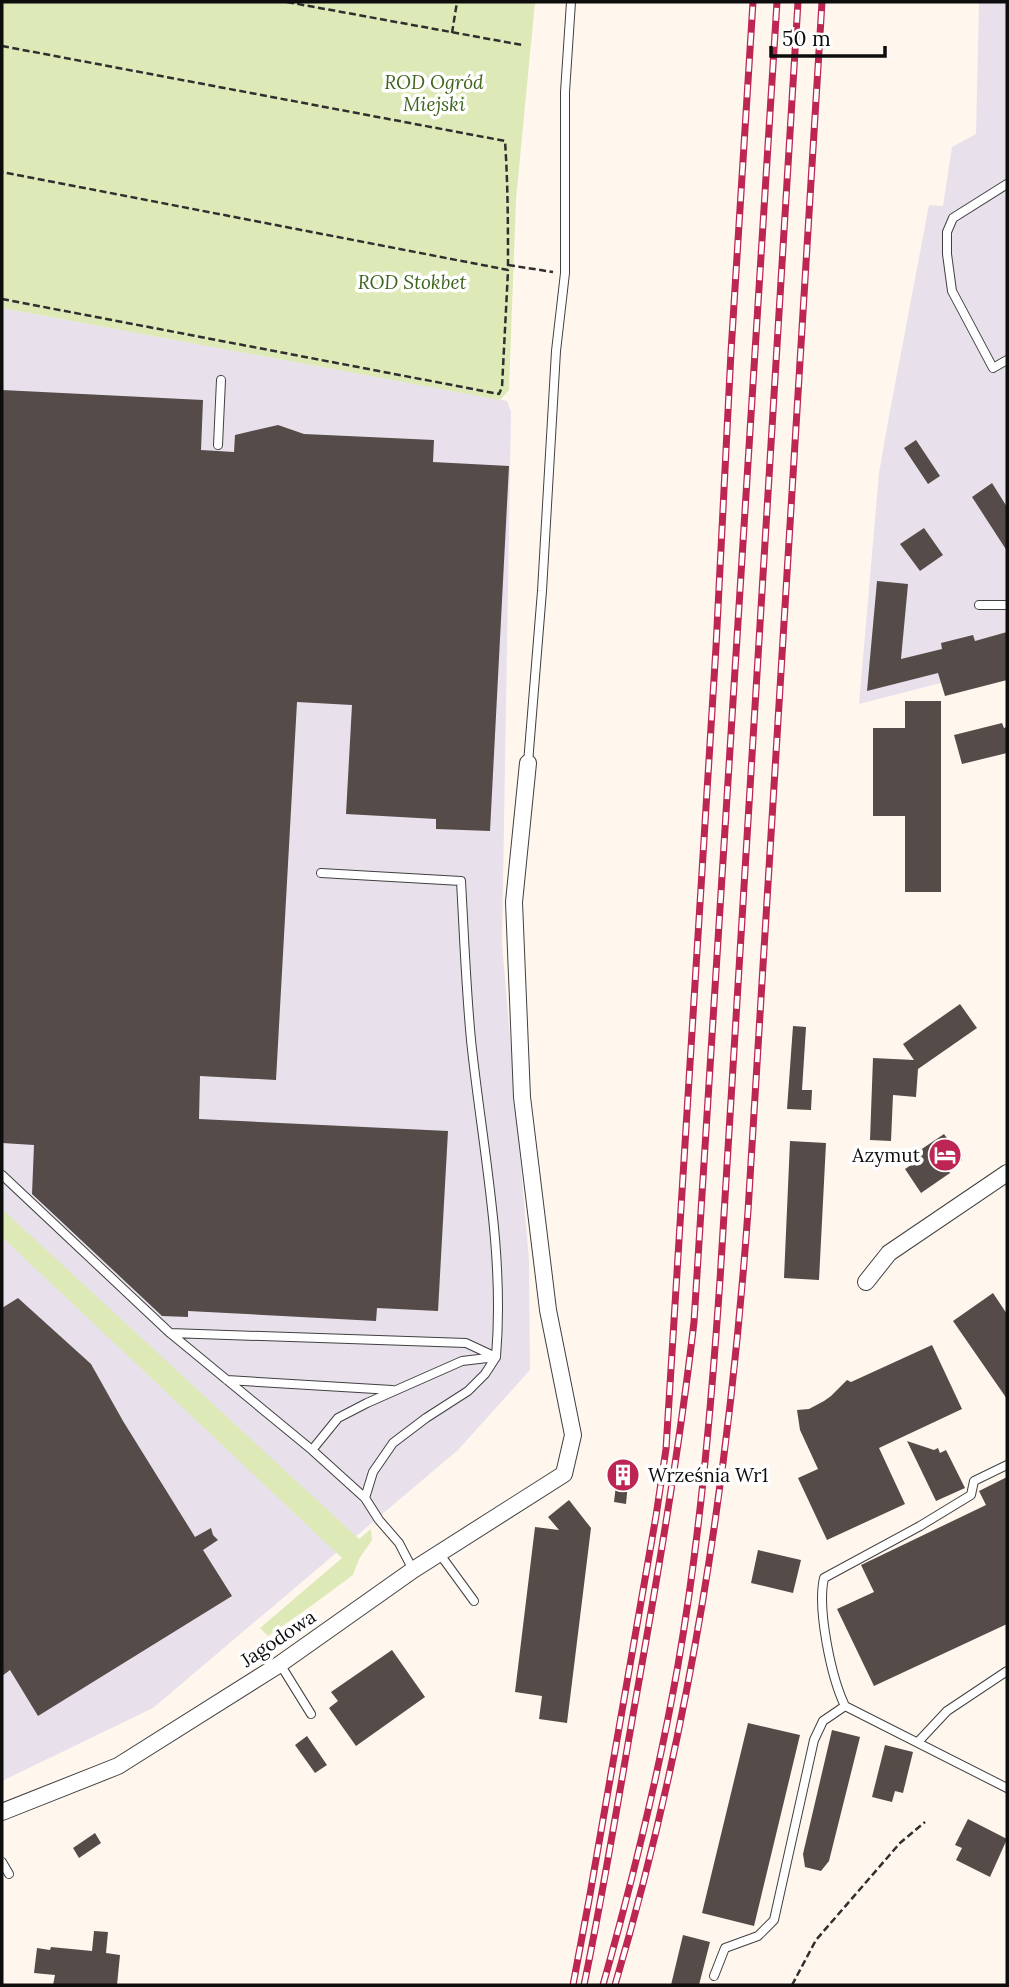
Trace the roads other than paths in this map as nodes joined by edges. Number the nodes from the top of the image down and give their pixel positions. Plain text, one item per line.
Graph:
1 (571, 2) edge
2 (1007, 184) edge
3 (1007, 360) edge
4 (221, 380) dead end
5 (218, 444) dead end
6 (1007, 605) edge
7 (979, 606) dead end
8 (528, 763) joint
9 (321, 873) dead end
10 (1007, 1173) edge
11 (2, 1175) edge
12 (866, 1282) dead end
13 (170, 1333) junction
14 (496, 1357) junction
15 (227, 1380) junction
16 (396, 1390) junction
17 (312, 1450) junction
18 (1007, 1465) edge
19 (365, 1498) junction
20 (439, 1553) junction
21 (413, 1570) junction
22 (474, 1601) dead end
23 (281, 1664) junction
24 (1007, 1671) edge
25 (845, 1706) junction
26 (312, 1714) dead end
27 (918, 1742) junction
28 (1007, 1788) edge
29 (2, 1812) edge
30 (2, 1862) edge
31 (9, 1874) dead end
32 (714, 1976) dead end

1 - 8 lane
2 - 3 lane
4 - 5 lane
6 - 7 lane
8 - 20 street, Jagodowa
9 - 14 lane
10 - 12 street
11 - 13 lane
13 - 14 lane
13 - 15 lane
14 - 16 lane
14 - 19 lane
15 - 16 lane
15 - 17 lane
16 - 17 lane
17 - 19 lane
18 - 25 lane
19 - 21 lane
20 - 21 street, Jagodowa
20 - 22 lane
21 - 23 street, Jagodowa
23 - 26 lane
23 - 29 street, Jagodowa
24 - 27 lane
25 - 27 lane
25 - 32 lane
27 - 28 lane
30 - 31 lane

